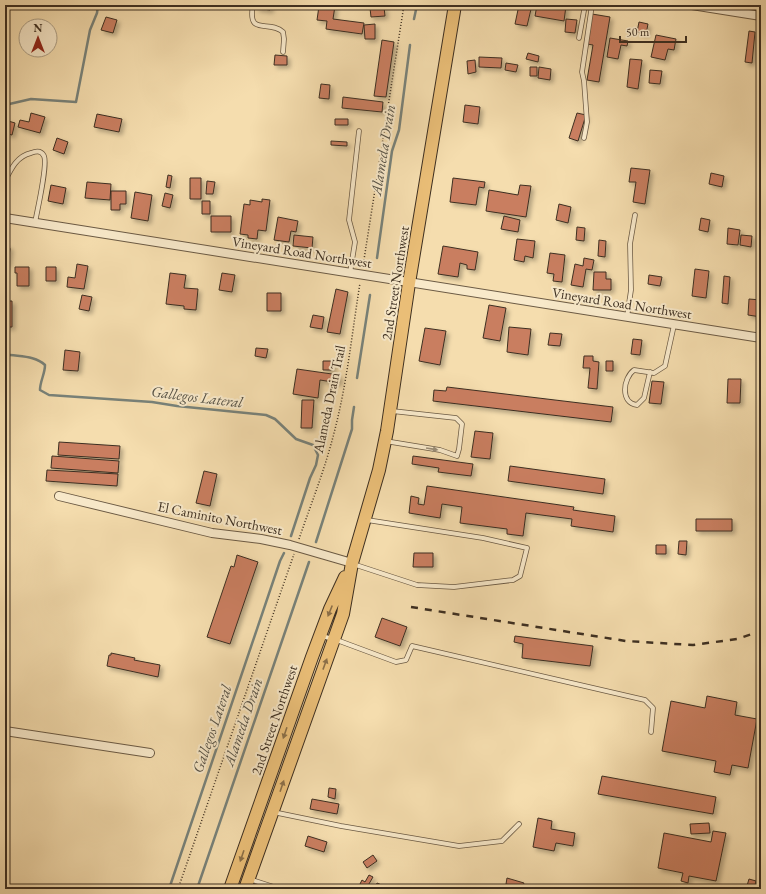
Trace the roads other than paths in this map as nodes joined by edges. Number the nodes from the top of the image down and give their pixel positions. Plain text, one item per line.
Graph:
1 (253, 5) edge
2 (455, 5) edge
3 (585, 5) edge
4 (592, 5) edge
5 (692, 5) edge
6 (761, 16) edge
7 (579, 38) dead end
8 (283, 52) dead end
9 (359, 131) dead end
10 (584, 138) dead end
11 (5, 181) edge
12 (635, 215) dead end
13 (5, 218) edge
14 (35, 223) junction
15 (350, 273) junction
16 (409, 283) junction
17 (626, 317) junction
18 (674, 325) junction
19 (761, 338) edge
20 (650, 372) junction
21 (390, 411) junction
22 (385, 441) junction
23 (59, 496) dead end
24 (364, 520) junction
25 (352, 563) junction
26 (320, 636) junction
27 (334, 639) junction
28 (5, 730) edge
29 (651, 732) dead end
30 (150, 753) dead end
31 (272, 812) junction
32 (519, 824) dead end
33 (247, 884) edge
34 (230, 889) edge
35 (280, 889) edge

1 - 8 lane
2 - 16 main road, 2nd Street Northwest
3 - 7 lane
4 - 10 lane
5 - 6 street
9 - 15 lane
11 - 14 lane
12 - 17 lane
13 - 14 street, Vineyard Road Northwest
14 - 15 street, Vineyard Road Northwest
15 - 16 street, Vineyard Road Northwest
16 - 17 street, Vineyard Road Northwest
16 - 21 main road, 2nd Street Northwest
17 - 18 street, Vineyard Road Northwest
18 - 19 street, Vineyard Road Northwest
18 - 20 lane
20 - 20 lane
21 - 22 main road, 2nd Street Northwest
22 -> 21 lane
22 - 24 main road, 2nd Street Northwest
23 - 25 street, El Caminito Northwest
24 - 25 main road, 2nd Street Northwest
24 - 25 lane
25 -> 26 main road, 2nd Street Northwest
25 - 27 main road, 2nd Street Northwest
26 - 27 lane
26 -> 34 main road, 2nd Street Northwest
27 - 29 lane
31 -> 27 main road, 2nd Street Northwest
28 - 30 street
31 - 32 lane
31 - 33 main road, 2nd Street Northwest
33 - 35 lane

